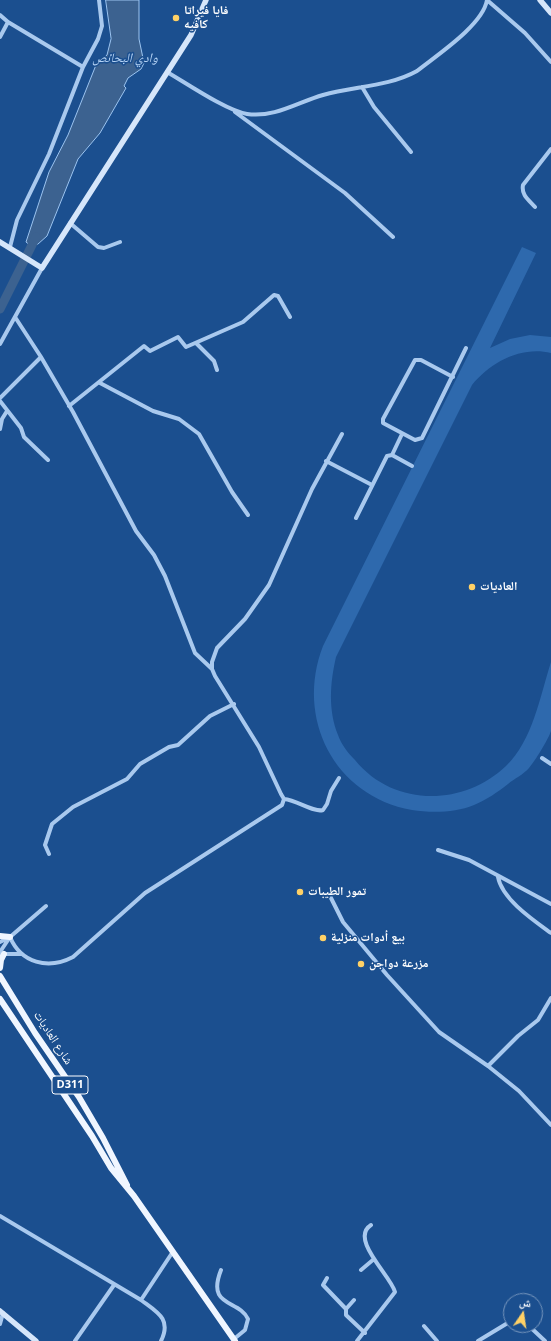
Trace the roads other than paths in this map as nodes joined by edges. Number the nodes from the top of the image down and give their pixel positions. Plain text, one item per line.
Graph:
1 (99, 0) edge
2 (206, 0) edge
3 (487, 0) edge
4 (540, 0) edge
5 (551, 13) edge
6 (0, 15) edge
7 (8, 22) junction
8 (0, 37) edge
9 (551, 62) edge
10 (83, 67) junction
11 (167, 72) junction
12 (362, 87) junction
13 (234, 110) junction
14 (551, 149) edge
15 (411, 152) dead end
16 (535, 207) dead end
17 (70, 223) junction
18 (393, 237) dead end
19 (0, 242) edge
20 (120, 242) dead end
21 (10, 247) junction
22 (42, 268) junction
23 (15, 317) junction
24 (290, 317) dead end
25 (196, 343) junction
26 (0, 344) edge
27 (466, 348) dead end
28 (41, 357) junction
29 (217, 370) dead end
30 (453, 377) junction
31 (100, 383) junction
32 (0, 398) edge
33 (0, 401) edge
34 (69, 406) junction
35 (7, 411) junction
36 (0, 429) edge
37 (342, 434) dead end
38 (402, 434) junction
39 (392, 455) junction
40 (48, 460) dead end
41 (326, 461) junction
42 (412, 466) dead end
43 (372, 485) junction
44 (248, 515) dead end
45 (356, 518) dead end
46 (212, 669) junction
47 (234, 704) junction
48 (542, 758) dead end
49 (551, 764) edge
50 (339, 778) dead end
51 (284, 799) junction
52 (438, 850) dead end
53 (49, 854) dead end
54 (498, 877) junction
55 (329, 894) dead end
56 (551, 904) edge
57 (46, 906) dead end
58 (551, 933) edge
59 (0, 936) edge
60 (10, 937) junction
61 (0, 942) edge
62 (1, 953) edge
63 (21, 954) junction
64 (0, 968) edge
65 (0, 976) edge
66 (551, 998) edge
67 (0, 1000) edge
68 (488, 1066) junction
69 (551, 1125) edge
70 (134, 1196) junction
71 (0, 1216) edge
72 (371, 1225) dead end
73 (172, 1253) junction
74 (374, 1258) junction
75 (221, 1270) dead end
76 (361, 1270) dead end
77 (327, 1278) dead end
78 (114, 1285) junction
79 (142, 1300) junction
80 (354, 1300) dead end
81 (346, 1309) junction
82 (2, 1312) edge
83 (0, 1324) edge
84 (424, 1326) dead end
85 (503, 1326) edge
86 (365, 1333) junction
87 (536, 1333) edge
88 (234, 1340) edge
89 (36, 1341) edge
90 (75, 1341) edge
91 (161, 1341) edge
92 (357, 1341) edge
93 (437, 1341) edge
94 (478, 1341) edge
95 (545, 1341) edge

1 - 10 street
2 - 11 street
3 - 9 street
3 - 12 street
4 - 5 street
6 - 7 street
7 - 8 street
7 - 10 street
10 - 21 street
11 - 13 street
11 - 17 street
12 - 13 street
12 - 15 street
13 - 18 street
14 - 16 street
17 - 20 street
17 - 22 street
19 - 21 street
21 - 22 street
22 - 23 street
23 - 26 street
23 - 28 street
24 - 25 street
25 - 29 street
25 - 31 street
27 - 30 street
28 - 32 street
28 - 34 street
30 - 38 street
30 - 38 street
31 - 34 street
31 - 44 street
33 - 35 street
34 - 46 street
35 - 36 street
35 - 40 street
37 - 41 street
38 - 39 street
39 - 42 street
39 - 43 street
41 - 43 street
41 - 46 street
43 - 45 street
46 - 47 street
47 - 51 street
47 - 53 street
48 - 49 street
50 - 51 street
51 - 63 street
52 - 54 street
54 - 56 street
54 - 58 street
55 - 68 street
57 - 60 street
59 - 60 main road
60 - 61 street
60 - 62 street
60 - 63 street
62 - 63 street
62 - 64 main road
65 - 70 main road, شارع العاديات / D311
66 - 68 street
67 - 70 main road, شارع العاديات / D311
68 - 69 street
70 - 73 main road, شارع العاديات / D311
71 - 78 street
72 - 74 street
73 - 79 street
73 - 88 main road, شارع العاديات / D311
74 - 76 street
74 - 86 street
75 - 88 street
77 - 81 street
78 - 79 street
78 - 90 street
79 - 91 street
80 - 81 street
81 - 86 street
82 - 83 street
82 - 89 street
84 - 93 street
85 - 94 street
86 - 92 street
87 - 95 street

